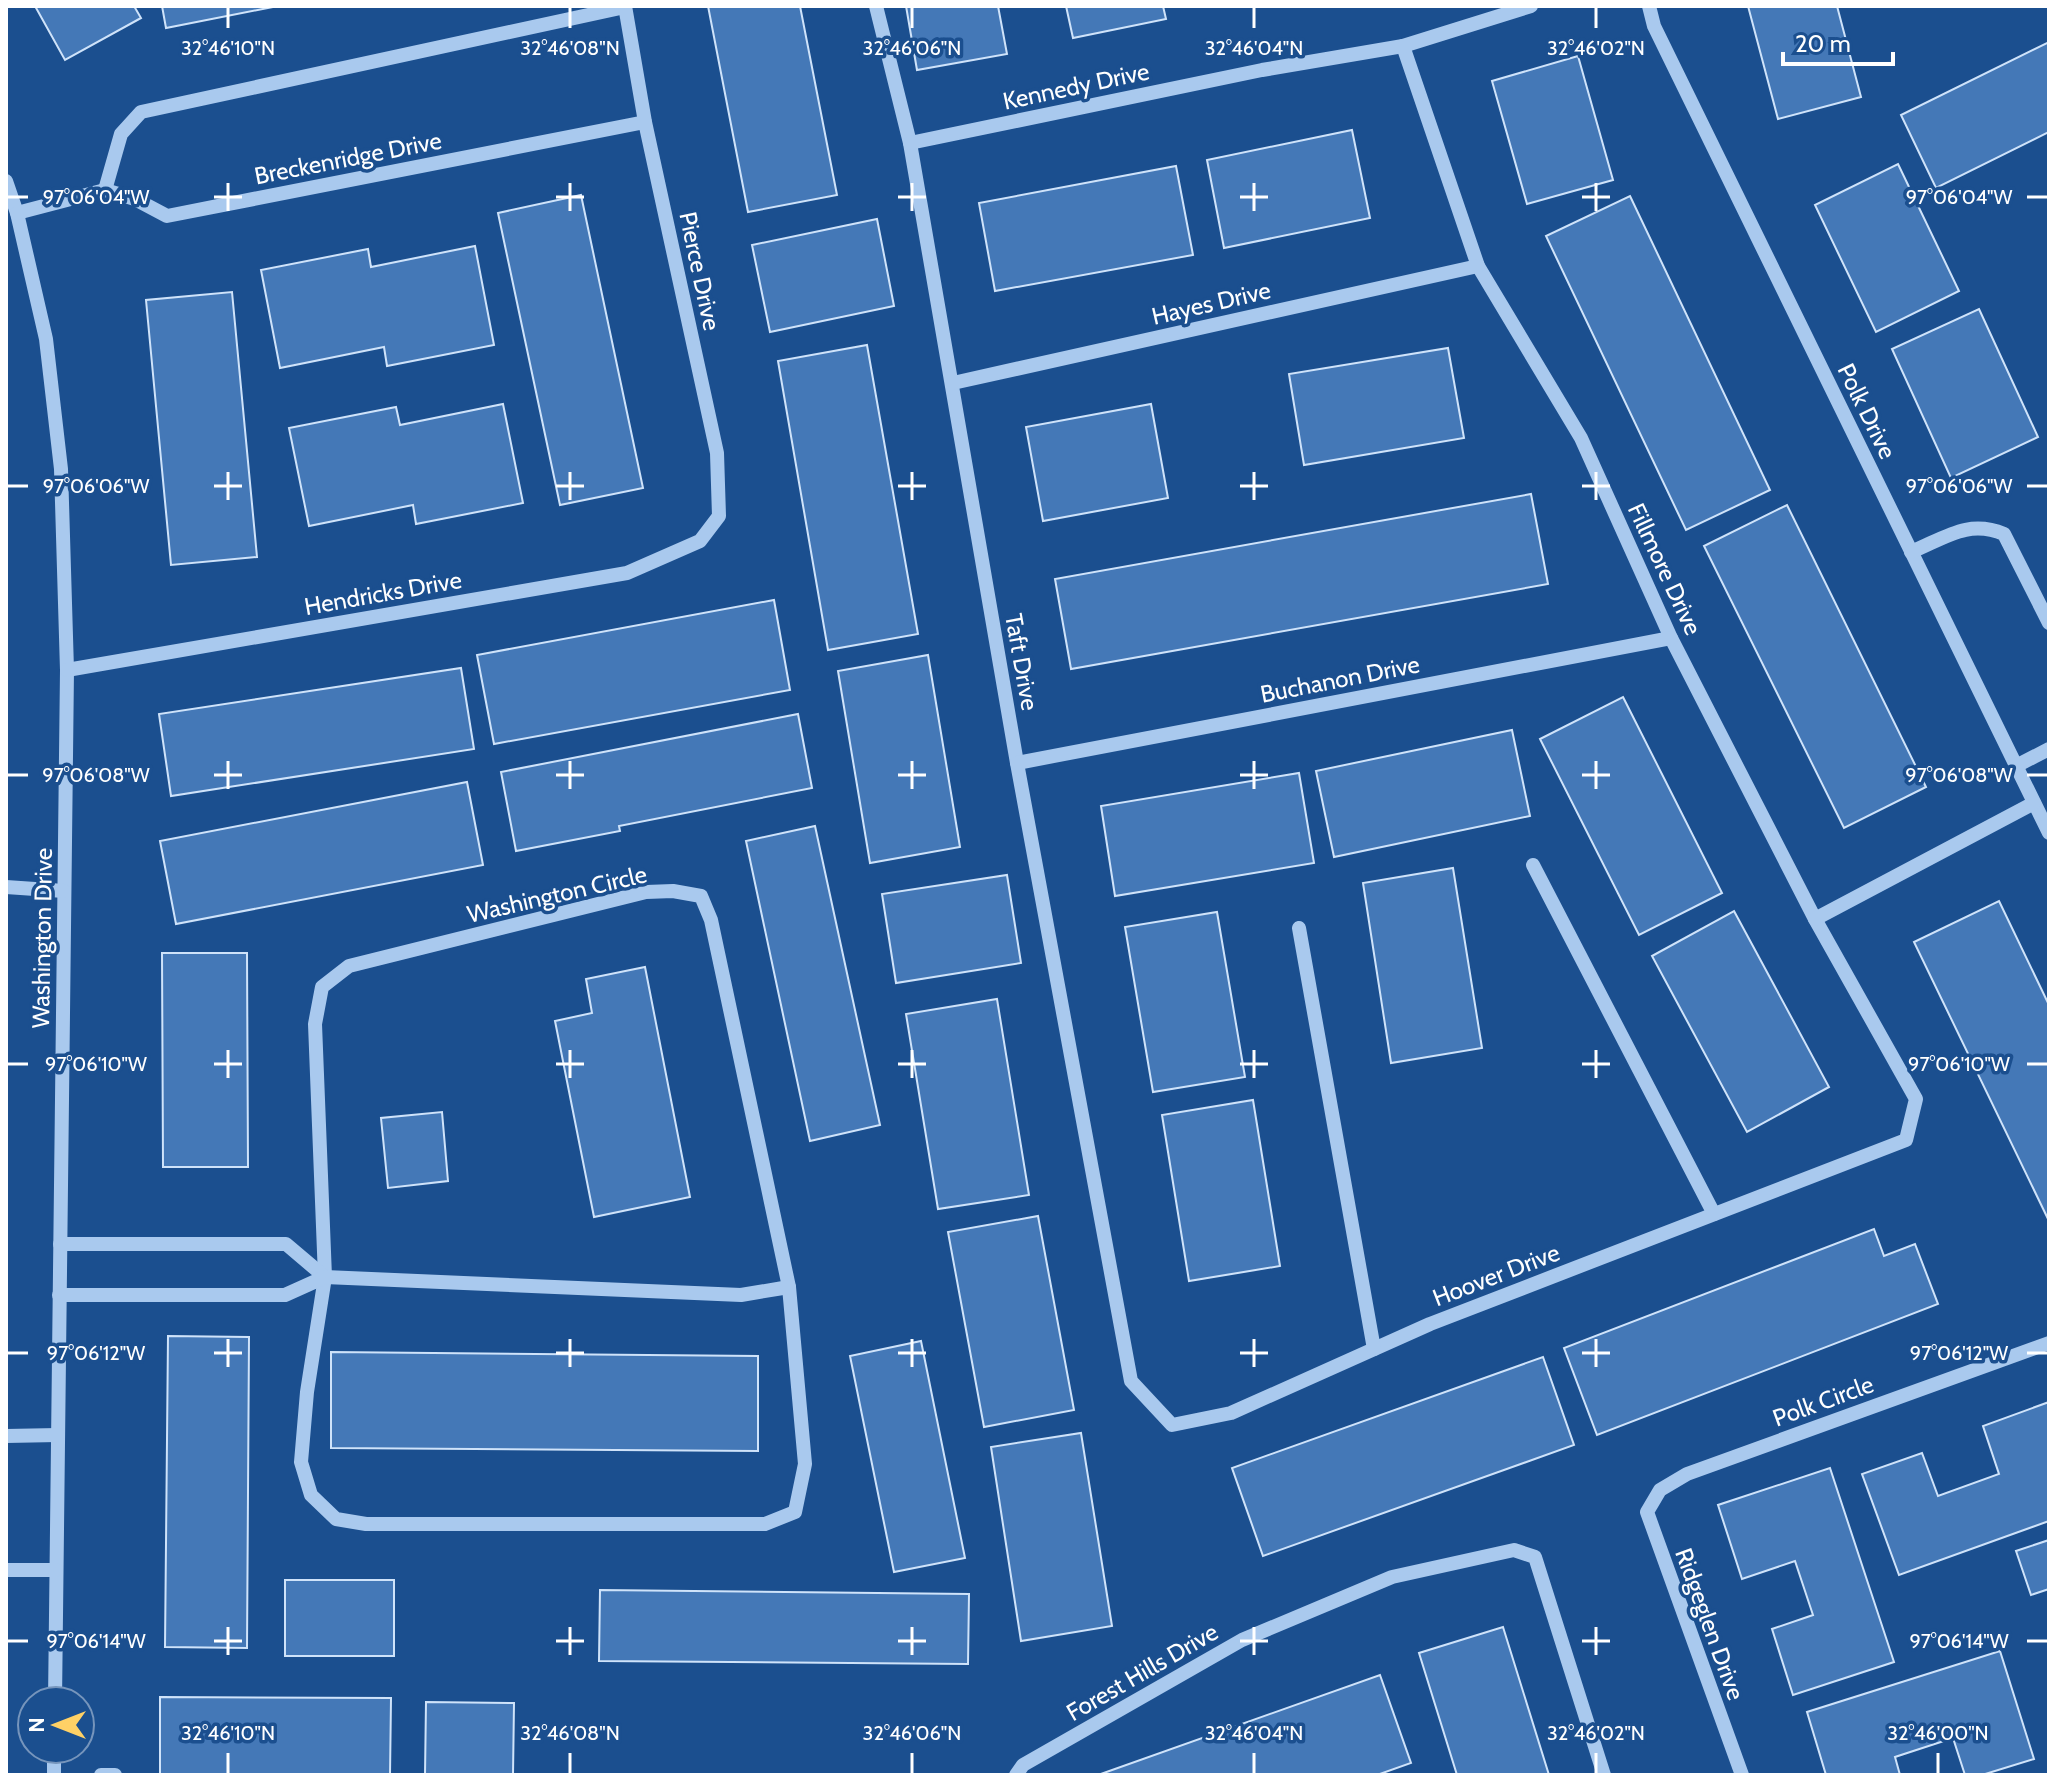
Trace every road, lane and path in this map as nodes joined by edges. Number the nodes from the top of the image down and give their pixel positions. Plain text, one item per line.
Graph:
1 (625, 6) edge
2 (876, 6) edge
3 (1531, 6) edge
4 (1649, 6) edge
5 (1403, 46) junction
6 (645, 122) junction
7 (910, 143) junction
8 (6, 181) edge
9 (105, 190) junction
10 (17, 213) junction
11 (1478, 266) junction
12 (953, 383) junction
13 (700, 541) joint
14 (1911, 552) junction
15 (2049, 623) edge
16 (1671, 638) junction
17 (67, 670) junction
18 (2049, 749) edge
19 (1017, 763) junction
20 (2016, 766) junction
21 (2034, 803) junction
22 (2049, 833) edge
23 (1533, 865) dead end
24 (6, 887) edge
25 (64, 891) junction
26 (1815, 919) junction
27 (1299, 928) dead end
28 (1916, 1099) joint
29 (1714, 1214) junction
30 (60, 1244) junction
31 (325, 1277) junction
32 (789, 1287) junction
33 (59, 1295) junction
34 (1122, 1325) joint
35 (2049, 1343) edge
36 (1374, 1349) junction
37 (58, 1435) junction
38 (6, 1436) edge
39 (1660, 1490) joint
40 (6, 1570) edge
41 (56, 1570) junction
42 (55, 1685) edge
43 (101, 1775) edge
44 (115, 1775) edge
45 (1016, 1775) edge
46 (1604, 1775) edge
47 (1742, 1775) edge

1 - 6 street, Pierce Drive
1 - 9 street
2 - 7 street, Taft Drive
3 - 5 street, Kennedy Drive
4 - 14 street, Polk Drive
5 - 7 street, Kennedy Drive
5 - 11 street, Fillmore Drive
6 - 9 street, Breckenridge Drive
6 - 13 street, Pierce Drive
7 - 12 street, Taft Drive
8 - 10 street, Washington Drive
9 - 10 street
10 - 17 street, Washington Drive
11 - 12 street, Hayes Drive
11 - 16 street, Fillmore Drive
12 - 19 street, Taft Drive
13 - 17 street, Hendricks Drive
14 - 15 street
14 - 20 street, Polk Drive
16 - 19 street, Buchanon Drive
16 - 26 street, Fillmore Drive
17 - 25 street, Washington Drive
18 - 20 street
19 - 34 street, Taft Drive
20 - 21 street, Polk Drive
21 - 22 street, Polk Drive
21 - 26 street
23 - 29 street
24 - 25 street
25 - 30 street, Washington Drive
26 - 28 street, Fillmore Drive
27 - 36 street
28 - 29 street, Hoover Drive
29 - 36 street, Hoover Drive
30 - 31 street
30 - 33 street, Washington Drive
31 - 32 street
31 - 32 street, Washington Circle
31 - 32 street, Washington Circle
31 - 33 street
33 - 37 street, Washington Drive
34 - 36 street, Hoover Drive
35 - 39 street, Polk Circle
37 - 38 street
37 - 41 street, Washington Drive
39 - 47 street, Ridgeglen Drive
40 - 41 street
41 - 42 street, Washington Drive
43 - 44 street
45 - 46 street, Forest Hills Drive

